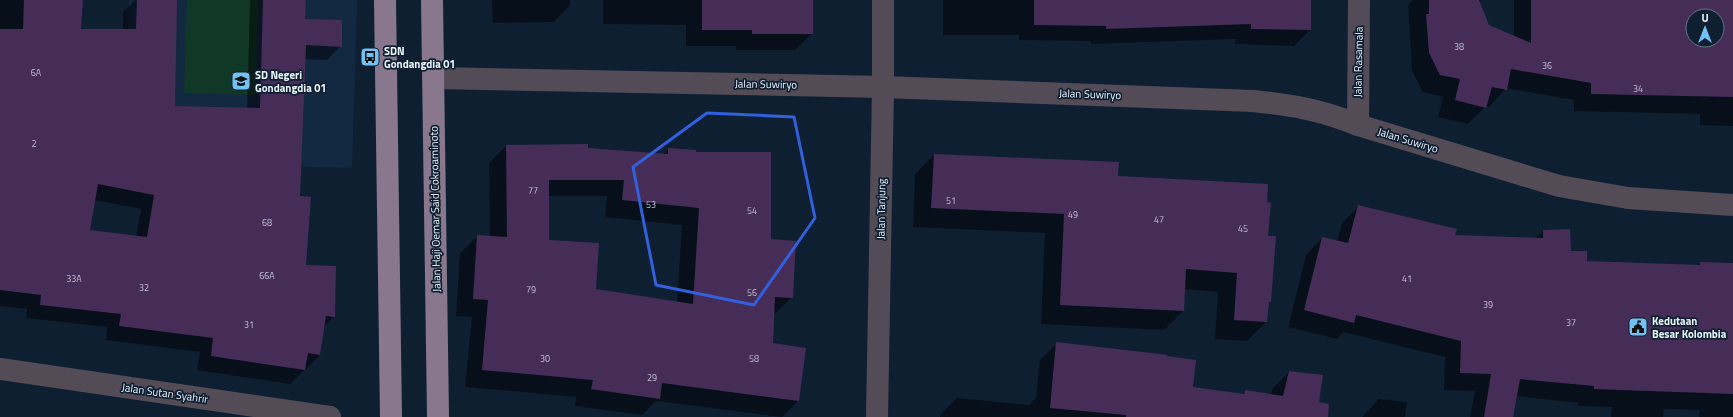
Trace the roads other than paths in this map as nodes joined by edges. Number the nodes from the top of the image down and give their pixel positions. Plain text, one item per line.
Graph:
1 (385, 0) edge
2 (432, 0) edge
3 (883, 0) edge
4 (1359, 0) edge
5 (433, 78) junction
6 (883, 87) junction
7 (1358, 125) junction
8 (1733, 205) edge
9 (0, 369) edge
10 (330, 417) edge
11 (390, 417) edge
12 (438, 417) edge
13 (877, 417) edge

1 - 11 main road
2 - 5 main road, Jalan Haji Oemar Said Cokroaminoto
3 - 6 street, Jalan Tanjung
4 - 7 street, Jalan Rasamala
5 - 6 street, Jalan Suwiryo
5 - 12 main road, Jalan Haji Oemar Said Cokroaminoto
6 - 7 street, Jalan Suwiryo
6 - 13 street, Jalan Tanjung
7 - 8 street, Jalan Suwiryo
9 - 10 street, Jalan Sutan Syahrir

